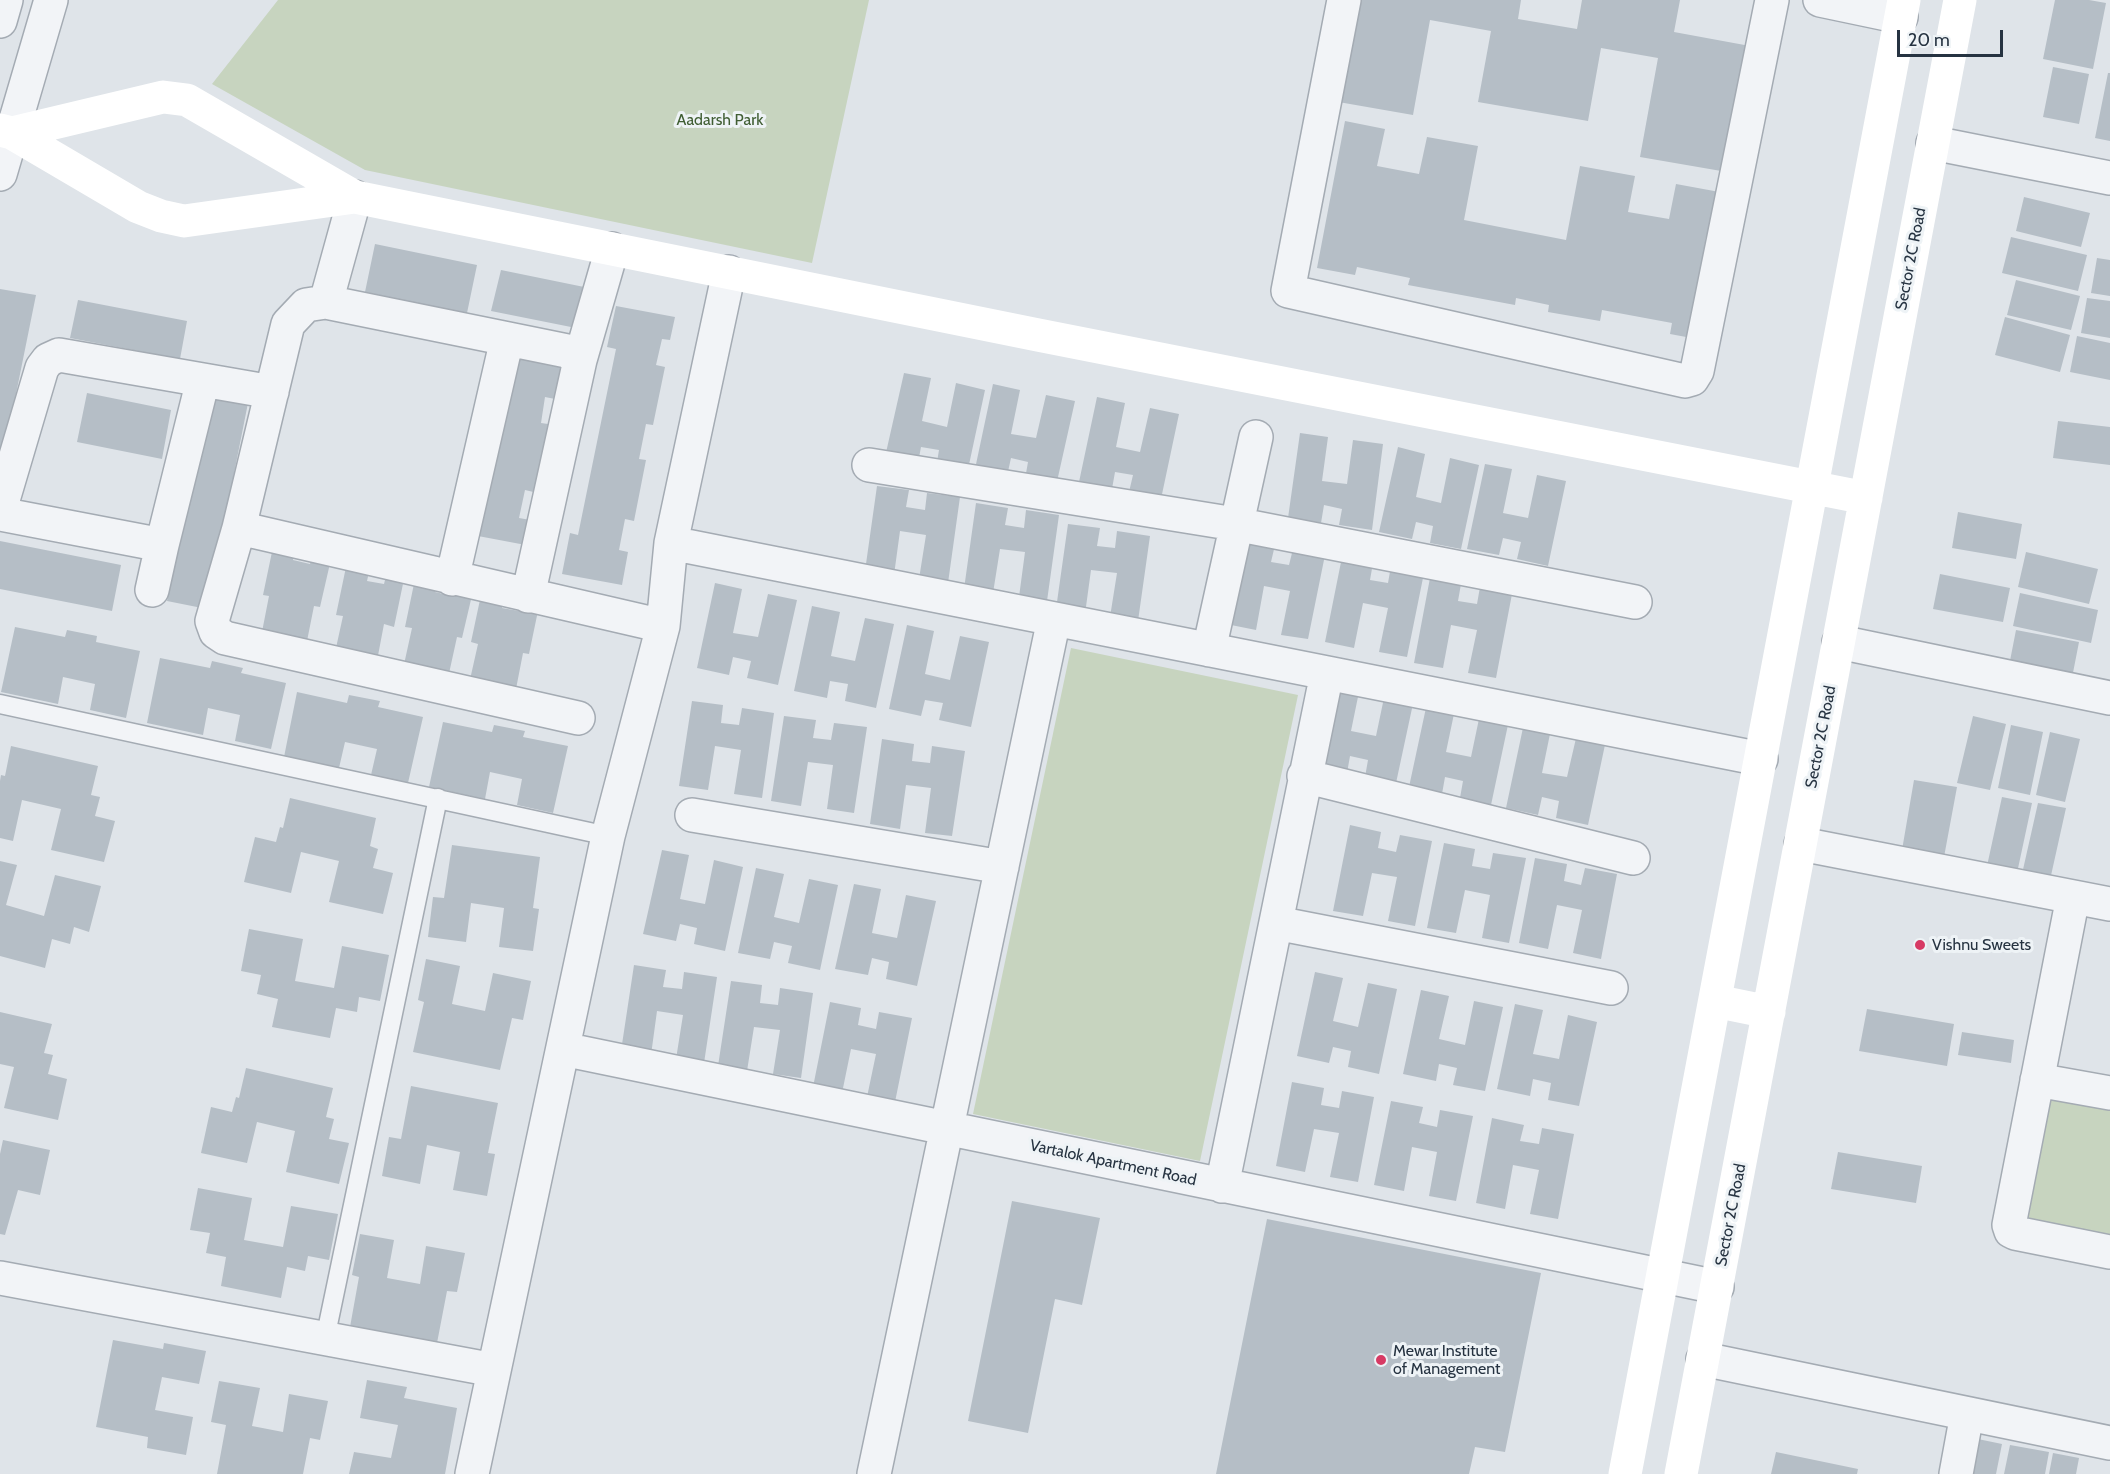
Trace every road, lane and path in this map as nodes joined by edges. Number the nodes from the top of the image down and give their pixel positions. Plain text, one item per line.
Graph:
1 (6, 0) edge
2 (51, 0) edge
3 (1344, 0) edge
4 (1772, 0) edge
5 (1820, 0) edge
6 (1960, 0) edge
7 (1902, 9) edge
8 (0, 21) edge
9 (6, 132) edge
10 (1934, 143) junction
11 (0, 174) edge
12 (2110, 178) edge
13 (355, 197) junction
14 (612, 249) junction
15 (729, 273) junction
16 (326, 302) junction
17 (507, 339) junction
18 (579, 360) junction
19 (203, 380) junction
20 (272, 392) junction
21 (1256, 437) dead end
22 (868, 465) dead end
23 (1812, 487) junction
24 (1866, 498) junction
25 (0, 512) edge
26 (1235, 524) junction
27 (239, 528) junction
28 (671, 543) junction
29 (162, 545) junction
30 (452, 579) junction
31 (152, 590) dead end
32 (528, 596) junction
33 (1635, 602) dead end
34 (1054, 619) junction
35 (663, 626) junction
36 (1839, 642) junction
37 (1209, 650) junction
38 (1327, 673) junction
39 (2110, 698) edge
40 (0, 704) edge
41 (578, 718) dead end
42 (1761, 759) junction
43 (1304, 777) junction
44 (438, 798) junction
45 (692, 815) dead end
46 (608, 836) junction
47 (1801, 844) junction
48 (1633, 858) dead end
49 (1002, 867) junction
50 (2073, 897) junction
51 (2110, 904) edge
52 (1276, 923) junction
53 (1611, 988) dead end
54 (1715, 1001) junction
55 (1769, 1012) junction
56 (563, 1049) junction
57 (2037, 1080) junction
58 (2110, 1093) edge
59 (947, 1129) junction
60 (1222, 1186) junction
61 (2110, 1252) edge
62 (1663, 1277) junction
63 (0, 1278) edge
64 (1717, 1287) junction
65 (325, 1339) junction
66 (1703, 1359) junction
67 (494, 1371) junction
68 (1967, 1414) junction
69 (2110, 1443) edge
70 (472, 1474) edge
71 (874, 1474) edge
72 (1625, 1474) edge
73 (1681, 1474) edge
74 (1956, 1474) edge

1 - 8 street
2 - 9 street
3 - 4 street
5 - 7 street
6 - 10 street, Sector 2C Road
7 - 23 street
9 - 11 street
9 - 13 street
9 - 13 street
10 - 12 street
10 - 24 street, Sector 2C Road
13 - 14 street
13 - 16 street
14 - 15 street
14 - 18 street
15 - 23 street
15 - 28 street
16 - 17 street
16 - 20 street
17 - 18 street
17 - 30 street
18 - 32 street
19 - 20 street
19 - 25 street
19 - 29 street
20 - 27 street
21 - 26 street
22 - 26 street
23 - 24 street
23 - 42 street
24 - 36 street, Sector 2C Road
25 - 29 street
26 - 33 street
26 - 37 street
27 - 30 street
27 - 41 street
28 - 34 street
28 - 35 street
29 - 31 street
30 - 32 street
32 - 35 street
34 - 37 street
34 - 49 street
35 - 46 street
36 - 39 street
36 - 47 street, Sector 2C Road
37 - 38 street
38 - 42 street
38 - 43 street
40 - 44 lane
42 - 54 street
43 - 48 street
43 - 52 street
44 - 46 lane
44 - 65 lane
45 - 49 street
46 - 56 street
47 - 50 street
47 - 55 street, Sector 2C Road
49 - 59 street
50 - 51 street
50 - 57 street
52 - 53 street
52 - 60 street
54 - 55 street
54 - 62 street
55 - 64 street, Sector 2C Road
56 - 59 street, Vartalok Apartment Road
56 - 67 street
57 - 58 street
57 - 61 street
59 - 60 street, Vartalok Apartment Road
59 - 71 street
60 - 62 street, Vartalok Apartment Road
62 - 64 street, Vartalok Apartment Road
62 - 72 street
63 - 65 street
64 - 66 street, Sector 2C Road
65 - 67 street
66 - 68 street
66 - 73 street, Sector 2C Road
67 - 70 street
68 - 69 street
68 - 74 street

